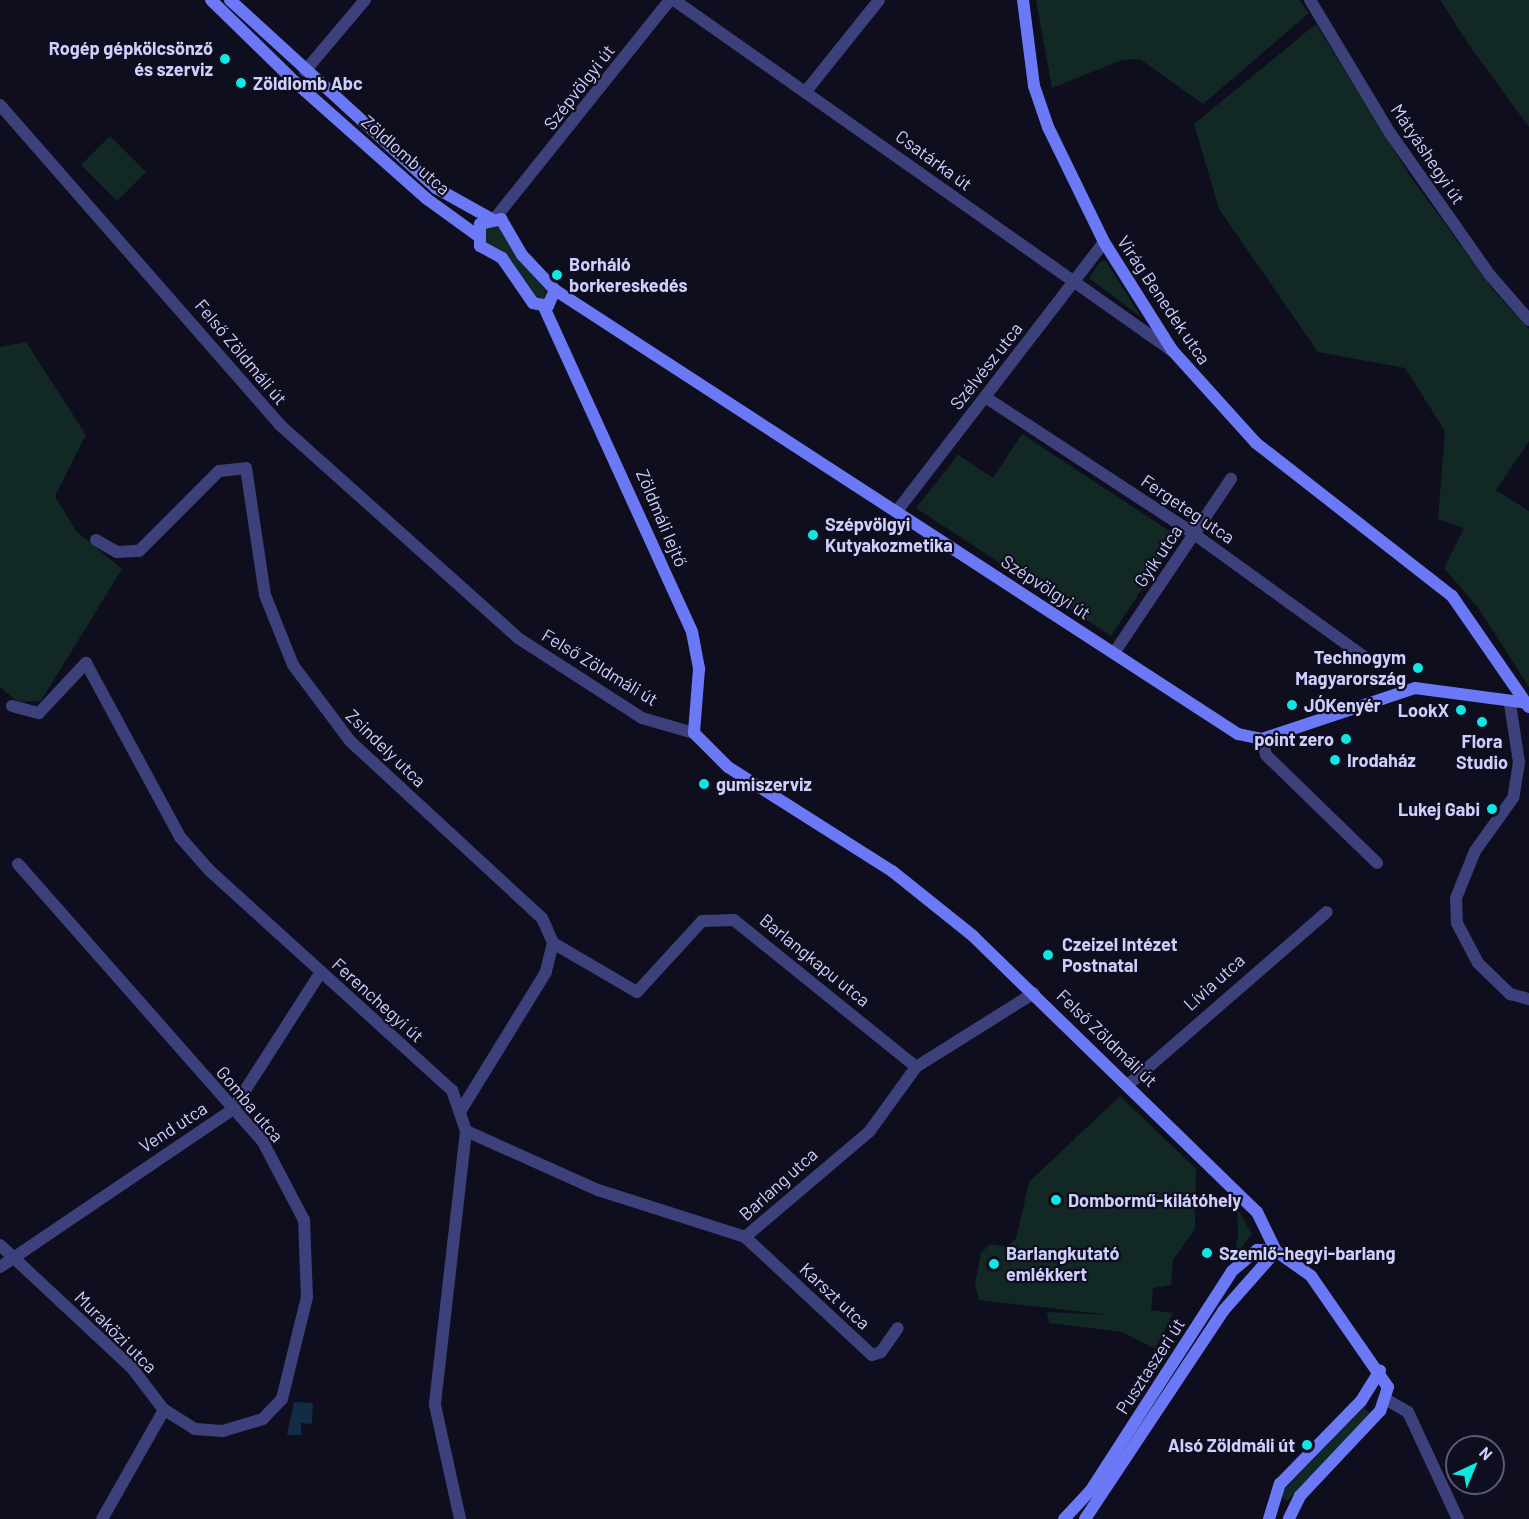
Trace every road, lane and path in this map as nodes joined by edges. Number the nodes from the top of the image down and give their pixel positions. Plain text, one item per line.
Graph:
1 (211, 0) edge
2 (230, 0) edge
3 (365, 0) edge
4 (672, 0) edge
5 (879, 0) edge
6 (1023, 0) edge
7 (1310, 0) edge
8 (305, 71) junction
9 (295, 82) junction
10 (807, 90) junction
11 (0, 105) edge
12 (516, 196) junction
13 (493, 218) junction
14 (510, 227) junction
15 (477, 235) junction
16 (1104, 242) junction
17 (1074, 282) junction
18 (551, 301) junction
19 (1529, 320) edge
20 (1172, 350) junction
21 (985, 397) junction
22 (1231, 479) dead end
23 (897, 511) junction
24 (1194, 534) junction
25 (96, 540) dead end
26 (1114, 653) junction
27 (1366, 658) dead end
28 (1510, 704) junction
29 (1528, 705) edge
30 (12, 706) dead end
31 (694, 733) junction
32 (1262, 739) junction
33 (1377, 863) dead end
34 (18, 864) dead end
35 (1326, 912) dead end
36 (553, 943) junction
37 (321, 972) junction
38 (637, 992) joint
39 (1034, 993) junction
40 (1529, 999) edge
41 (916, 1066) junction
42 (1129, 1084) junction
43 (233, 1109) junction
44 (461, 1110) junction
45 (466, 1131) junction
46 (745, 1237) junction
47 (0, 1245) edge
48 (1276, 1251) junction
49 (11, 1256) junction
50 (0, 1267) edge
51 (898, 1328) dead end
52 (1380, 1370) junction
53 (1365, 1396) junction
54 (1383, 1405) junction
55 (164, 1410) junction
56 (1091, 1490) junction
57 (1102, 1498) junction
58 (102, 1519) edge
59 (460, 1519) edge
60 (1064, 1519) edge
61 (1084, 1519) edge
62 (1269, 1519) edge
63 (1289, 1519) edge
64 (1458, 1519) edge

1 - 9 street, Zöldlomb utca
2 - 8 street, Zöldlomb utca
3 - 8 street
4 - 10 street, Csatárka út
4 - 12 street, Szépvölgyi út
5 - 10 street
6 - 16 street, Virág Benedek utca
7 - 19 street, Mátyáshegyi út
8 - 9 street
8 - 13 street, Zöldlomb utca
9 - 15 street, Zöldlomb utca
10 - 17 street, Csatárka út
11 - 31 street, Felső Zöldmáli út
12 - 13 street, Szépvölgyi út
12 - 14 street, Szépvölgyi út
13 - 14 street
13 - 15 street, Szépvölgyi út
14 - 18 street, Szépvölgyi út
15 - 18 street, Szépvölgyi út
16 - 17 street, Szélvész utca
16 - 20 street, Virág Benedek utca
17 - 20 street, Csatárka út
17 - 21 street, Szélvész utca
18 - 23 street, Szépvölgyi út
18 - 31 street, Zöldmáli lejtő
20 - 29 street, Virág Benedek utca
21 - 23 street, Szélvész utca
21 - 24 street, Fergeteg utca
22 - 24 street, Gyík utca
23 - 26 street, Szépvölgyi út
24 - 26 street, Gyík utca
24 - 27 street, Fergeteg utca
25 - 36 street, Zsindely utca
26 - 32 street, Szépvölgyi út
28 - 29 street
28 - 32 street
28 - 40 street
30 - 37 street, Ferenchegyi út
31 - 39 street, Felső Zöldmáli út
32 - 33 street
34 - 43 street, Gomba utca
35 - 42 street, Lívia utca
36 - 38 street, Zsindely utca
36 - 44 street
37 - 43 street, Vend utca
37 - 44 street, Ferenchegyi út
38 - 41 street, Barlangkapu utca
39 - 41 street, Barlang utca
39 - 42 street, Felső Zöldmáli út
41 - 46 street, Barlang utca
42 - 48 street, Felső Zöldmáli út
43 - 49 street, Vend utca
43 - 55 street, Gomba utca
44 - 45 street, Ferenchegyi út
45 - 46 street, Barlang utca
45 - 59 street, Ferenchegyi út
46 - 51 street, Karszt utca
47 - 49 street, Muraközi utca
48 - 52 street
48 - 56 street, Pusztaszeri út
48 - 57 street, Pusztaszeri út
49 - 50 street, Vend utca
49 - 55 street, Muraközi utca
52 - 53 street
52 - 54 street
53 - 54 street
53 - 62 street
54 - 63 street
54 - 64 street
55 - 58 street
56 - 57 street
56 - 60 street, Pusztaszeri út
57 - 61 street, Pusztaszeri út

